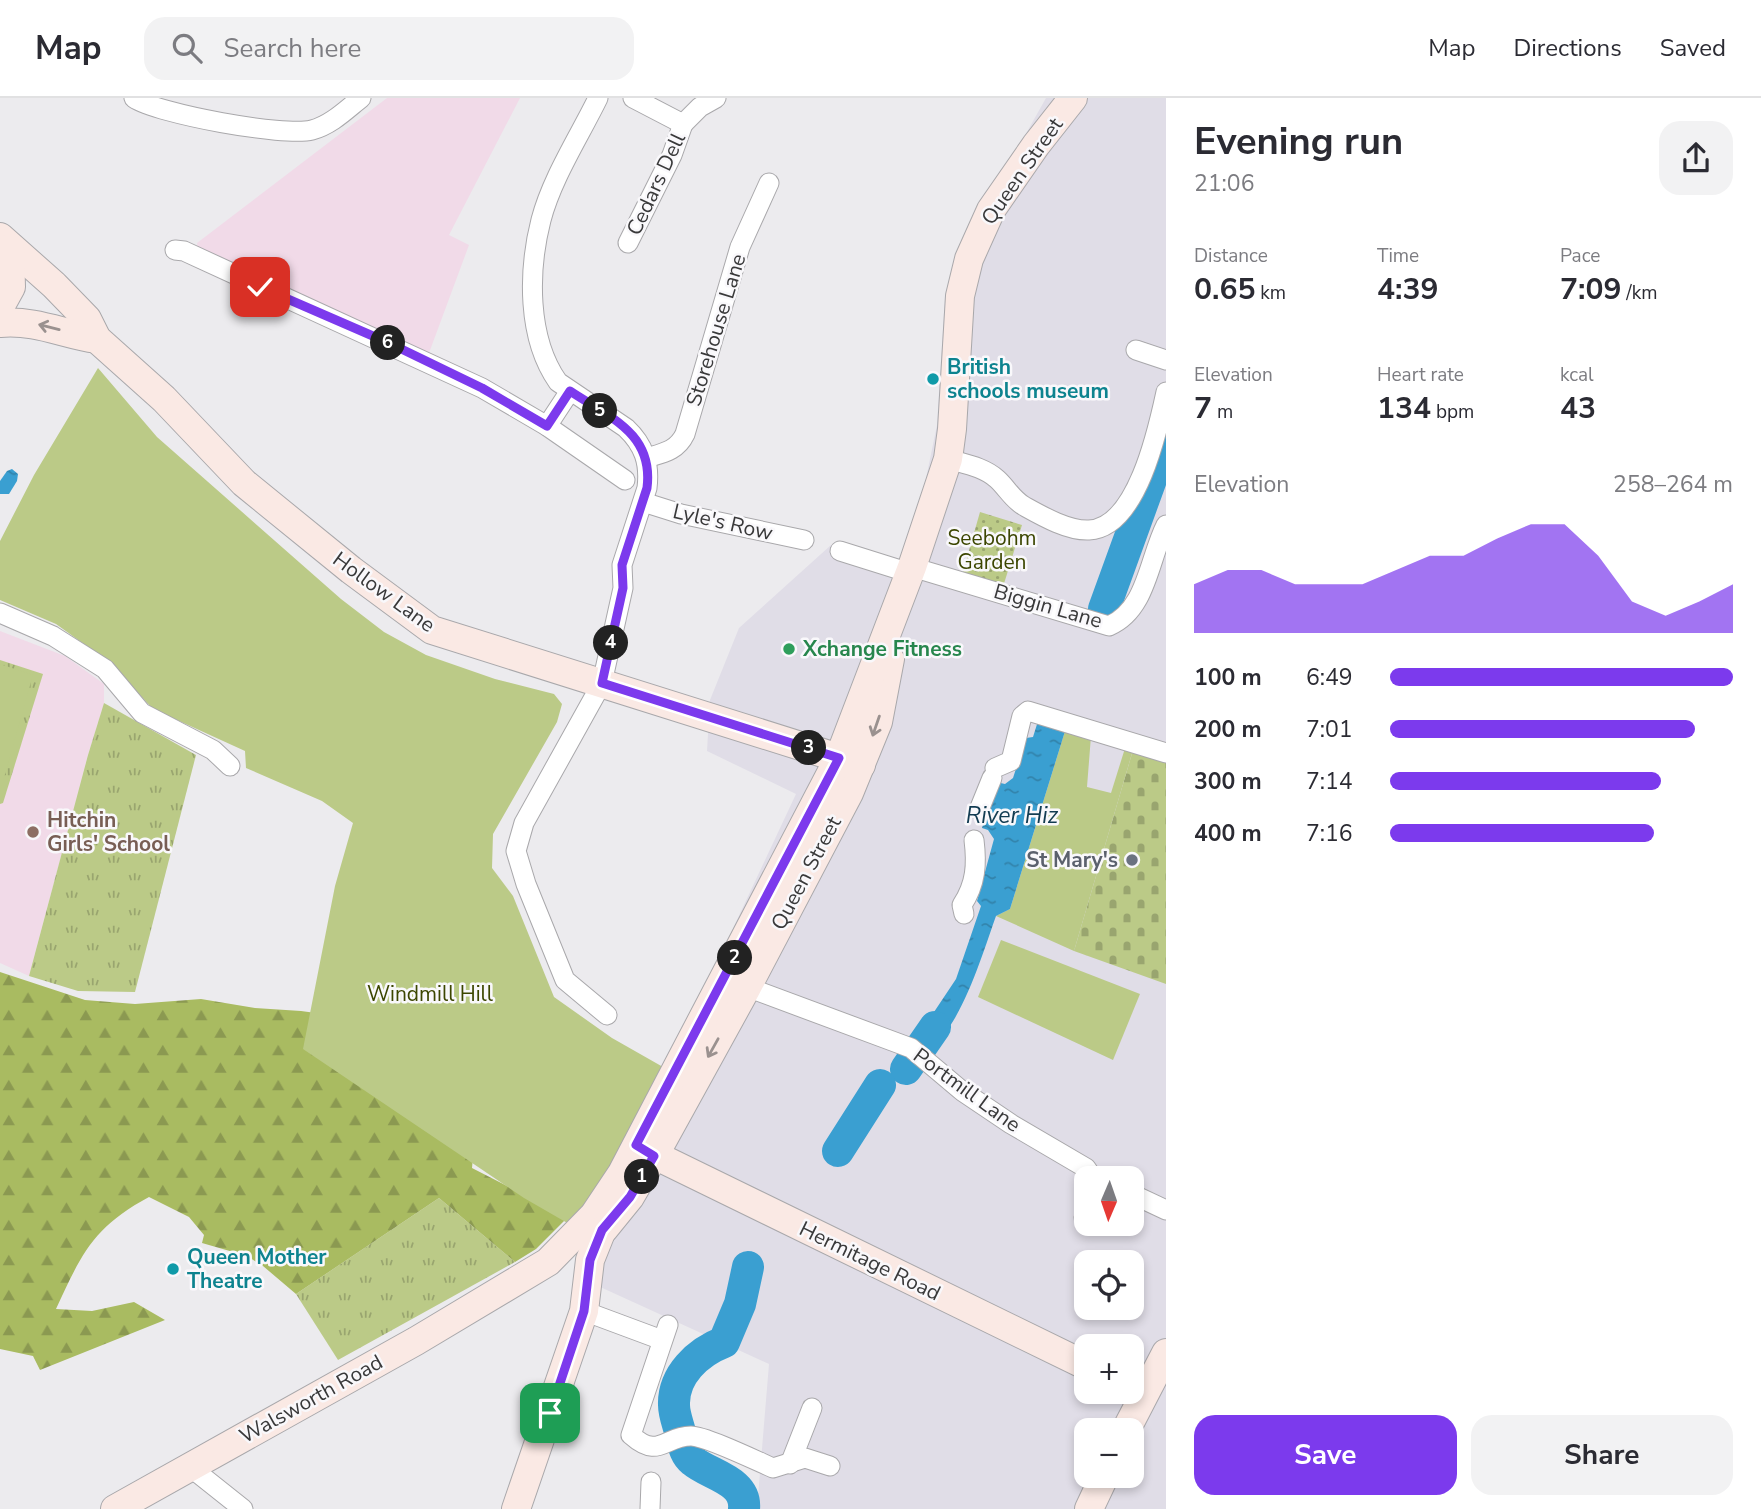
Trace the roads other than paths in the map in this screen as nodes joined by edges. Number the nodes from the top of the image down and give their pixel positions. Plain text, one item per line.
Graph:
1 (134, 98) edge
2 (361, 98) edge
3 (598, 98) edge
4 (633, 98) edge
5 (716, 98) edge
6 (1073, 98) edge
7 (683, 124) junction
8 (769, 183) dead end
9 (5, 243) edge
10 (628, 243) dead end
11 (175, 250) dead end
12 (0, 307) edge
13 (0, 323) edge
14 (97, 338) junction
15 (1136, 349) dead end
16 (1166, 360) edge
17 (570, 391) junction
18 (1166, 392) edge
19 (547, 426) junction
20 (646, 458) junction
21 (948, 459) junction
22 (625, 480) dead end
23 (643, 502) junction
24 (1166, 525) edge
25 (804, 540) dead end
26 (840, 551) dead end
27 (911, 570) junction
28 (0, 613) edge
29 (602, 683) junction
30 (1166, 753) edge
31 (850, 761) junction
32 (230, 766) dead end
33 (964, 914) dead end
34 (736, 983) junction
35 (607, 1015) dead end
36 (645, 1150) junction
37 (1079, 1166) edge
38 (1144, 1200) edge
39 (1166, 1210) edge
40 (602, 1230) junction
41 (552, 1268) junction
42 (586, 1283) junction
43 (506, 1287) junction
44 (584, 1311) junction
45 (1166, 1353) edge
46 (1074, 1360) edge
47 (1144, 1383) edge
48 (812, 1408) dead end
49 (790, 1464) junction
50 (190, 1466) junction
51 (831, 1466) dead end
52 (651, 1482) dead end
53 (1099, 1488) edge
54 (518, 1505) edge
55 (115, 1509) edge
56 (243, 1509) edge
57 (650, 1509) edge
58 (1089, 1509) edge

1 - 2 street
3 - 17 street
4 - 7 street, Cedars Dell
5 - 7 street, Cedars Dell
6 - 21 street, Queen Street
7 - 10 street, Cedars Dell
8 - 20 street, Storehouse Lane
9 - 12 street
9 - 14 street, Hollow Lane
11 - 19 street
14 -> 13 street
14 - 29 street, Hollow Lane
15 - 16 street
17 - 19 street
17 - 20 street
18 - 21 street
19 - 22 street
20 - 23 street
21 - 27 street, Queen Street
23 - 25 street, Lyle's Row
23 - 29 street
24 - 27 street, Biggin Lane
26 - 27 street
27 - 31 street, Queen Street
28 - 32 street
29 - 31 street, Hollow Lane
29 - 35 street
30 - 33 street
31 - 34 street, Queen Street
34 - 36 street, Queen Street
34 - 37 street, Portmill Lane
36 - 40 street, Walsworth Road
36 - 43 street, Walsworth Road
36 - 46 street, Hermitage Road
38 - 39 street
40 - 41 street, Walsworth Road
40 - 42 street
41 - 42 street
41 - 43 street, Walsworth Road
42 - 44 street
43 - 50 street, Walsworth Road
44 - 49 street
44 - 54 street
45 - 47 street
48 - 49 street
49 - 51 street
50 - 55 street, Walsworth Road
50 - 56 street
52 - 57 street
53 - 58 street

